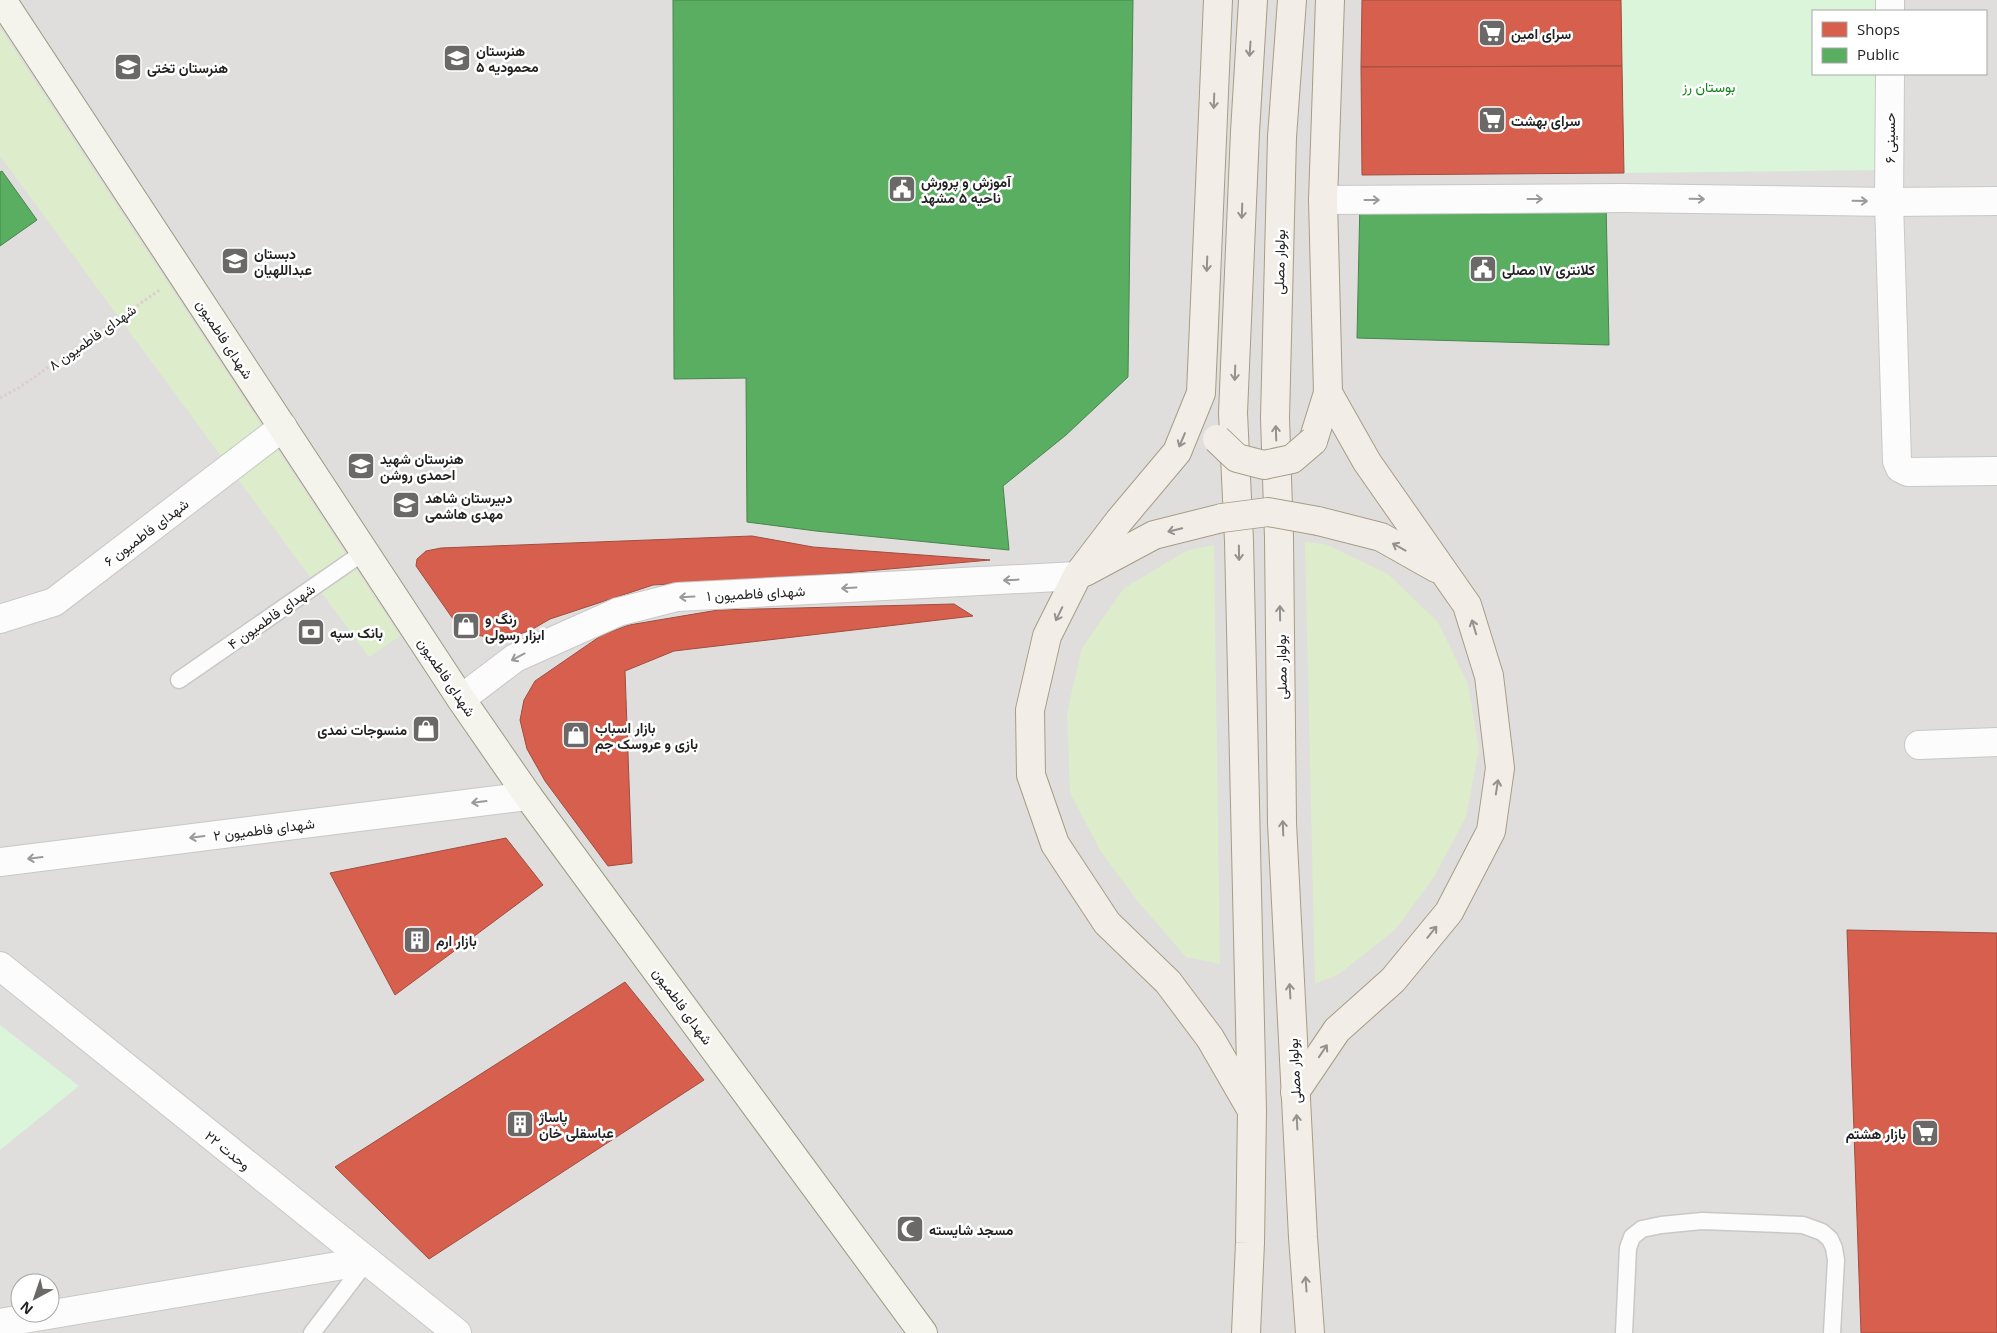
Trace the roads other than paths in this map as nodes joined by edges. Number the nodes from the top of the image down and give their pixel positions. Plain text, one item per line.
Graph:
1 (2, 0) edge
2 (1218, 0) edge
3 (1254, 0) edge
4 (1292, 0) edge
5 (1330, 0) edge
6 (1890, 75) edge
7 (1324, 200) junction
8 (1997, 201) edge
9 (1889, 202) junction
10 (1202, 393) junction
11 (1328, 393) junction
12 (283, 427) junction
13 (1997, 471) edge
14 (364, 552) junction
15 (1442, 571) junction
16 (1077, 576) junction
17 (0, 619) edge
18 (179, 680) dead end
19 (461, 699) junction
20 (1997, 742) edge
21 (1919, 745) dead end
22 (528, 796) junction
23 (0, 862) edge
24 (0, 966) edge
25 (1295, 1092) junction
26 (1252, 1111) junction
27 (367, 1261) junction
28 (0, 1322) edge
29 (312, 1333) edge
30 (456, 1333) edge
31 (923, 1333) edge
32 (1246, 1333) edge
33 (1310, 1333) edge
34 (1624, 1333) edge
35 (1832, 1333) edge

1 - 12 street, شهدای فاطمیون
2 -> 10 main road
3 -> 26 main road
25 -> 4 main road, بولوار مصلی
5 - 7 main road
6 - 9 street, حسینی ۶
7 -> 9 street
7 - 11 main road
8 - 9 street
9 - 13 street, حسینی ۶
10 - 11 main road, bridge
10 -> 16 main road
11 - 15 main road
12 - 14 street, شهدای فاطمیون
12 - 17 street, شهدای فاطمیون ۶
14 - 18 lane, شهدای فاطمیون ۴
14 - 19 street, شهدای فاطمیون
15 -> 16 main road, bridge
25 -> 15 main road
16 -> 19 street, شهدای فاطمیون ۱
16 -> 26 main road
19 - 22 street, شهدای فاطمیون
20 - 21 street
22 -> 23 street, شهدای فاطمیون ۲
22 - 31 street, شهدای فاطمیون
24 - 27 street, وحدت ۲۲
33 -> 25 main road, بولوار مصلی
26 - 32 main road
27 - 28 street
27 - 29 lane
27 - 30 street, وحدت ۲۲
34 - 35 lane

